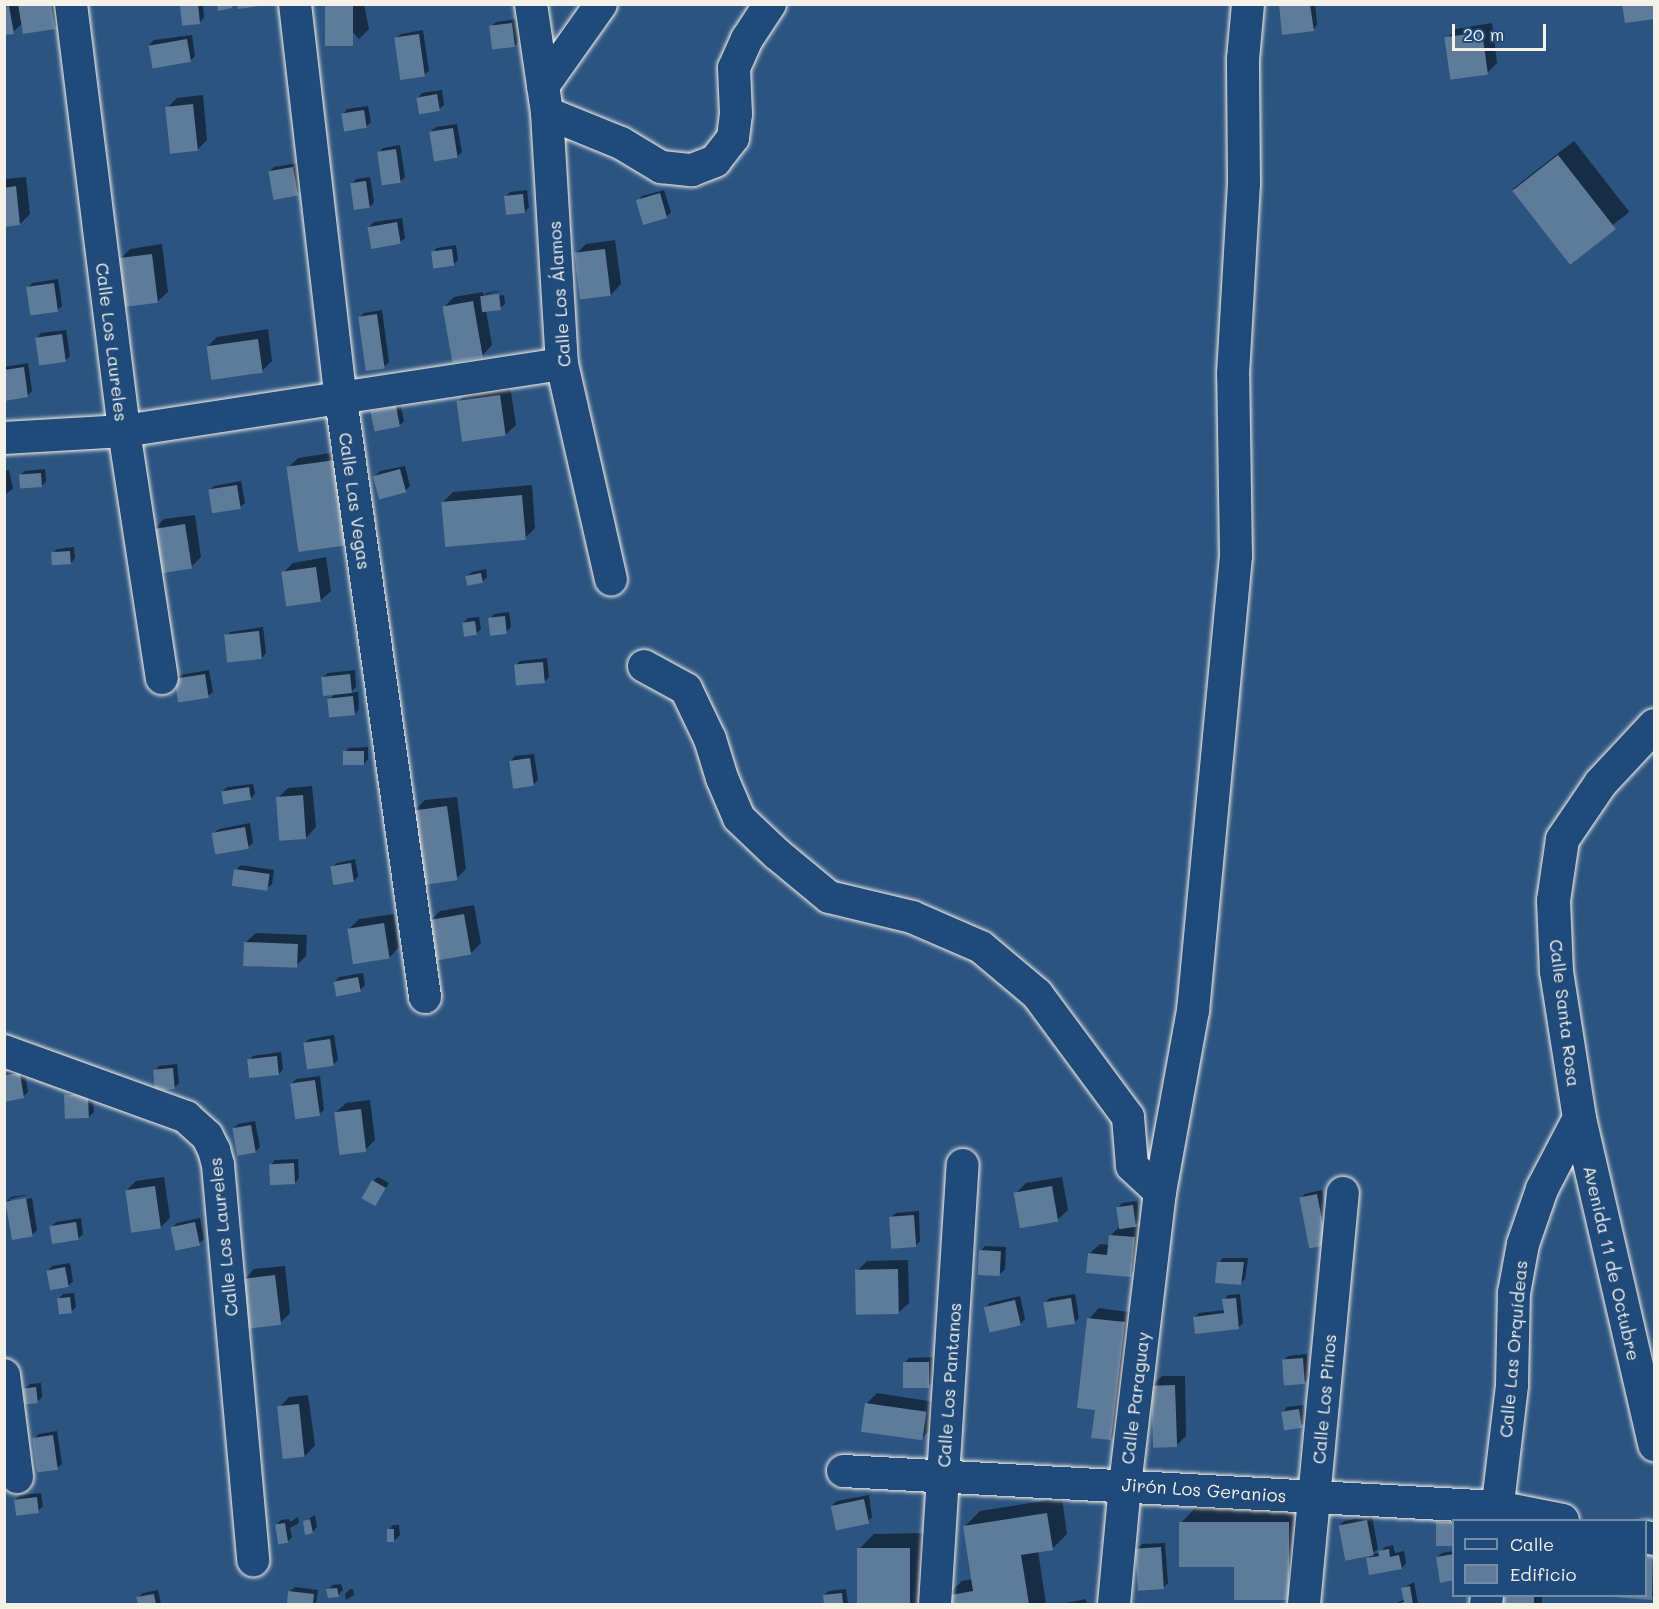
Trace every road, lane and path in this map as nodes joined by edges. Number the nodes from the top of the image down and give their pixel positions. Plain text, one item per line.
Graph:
1 (70, 4) edge
2 (295, 4) edge
3 (531, 4) edge
4 (601, 4) edge
5 (770, 4) edge
6 (1248, 4) edge
7 (545, 99) junction
8 (562, 364) junction
9 (341, 399) junction
10 (124, 431) junction
11 (4, 438) edge
12 (611, 579) dead end
13 (644, 666) dead end
14 (162, 678) dead end
15 (1654, 725) edge
16 (425, 997) dead end
17 (4, 1051) edge
18 (1579, 1118) junction
19 (963, 1165) dead end
20 (1160, 1192) junction
21 (1343, 1193) dead end
22 (4, 1375) edge
23 (1654, 1444) edge
24 (843, 1471) dead end
25 (17, 1477) dead end
26 (943, 1478) junction
27 (1125, 1485) junction
28 (1315, 1497) junction
29 (1496, 1514) edge
30 (1544, 1519) edge
31 (253, 1560) dead end
32 (935, 1605) edge
33 (1114, 1605) edge
34 (1304, 1605) edge

1 - 10 street, Calle Los Laureles
2 - 9 street, Calle Las Vegas
3 - 7 street, Calle Los Álamos
4 - 7 street
5 - 7 street
6 - 20 street, Calle Paraguay
7 - 8 street, Calle Los Álamos
8 - 9 street
8 - 12 street, Calle Los Álamos
9 - 10 street
9 - 16 street, Calle Las Vegas
10 - 11 street
10 - 14 street, Calle Los Laureles
13 - 20 street
15 - 18 street, Calle Santa Rosa
17 - 31 street, Calle Los Laureles
18 - 23 street, Avenida 11 de Octubre
18 - 29 street, Calle Las Orquídeas
19 - 26 street, Calle Los Pantanos
20 - 27 street, Calle Paraguay
21 - 28 street, Calle Los Pinos
22 - 25 street
24 - 26 street, Jirón Los Geranios
26 - 27 street, Jirón Los Geranios
26 - 32 street, Calle Los Pantanos
27 - 28 street, Jirón Los Geranios
27 - 33 street, Calle Paraguay
28 - 29 street, Jirón Los Geranios
28 - 34 street, Calle Los Pinos
29 - 30 street, Jirón Los Geranios

